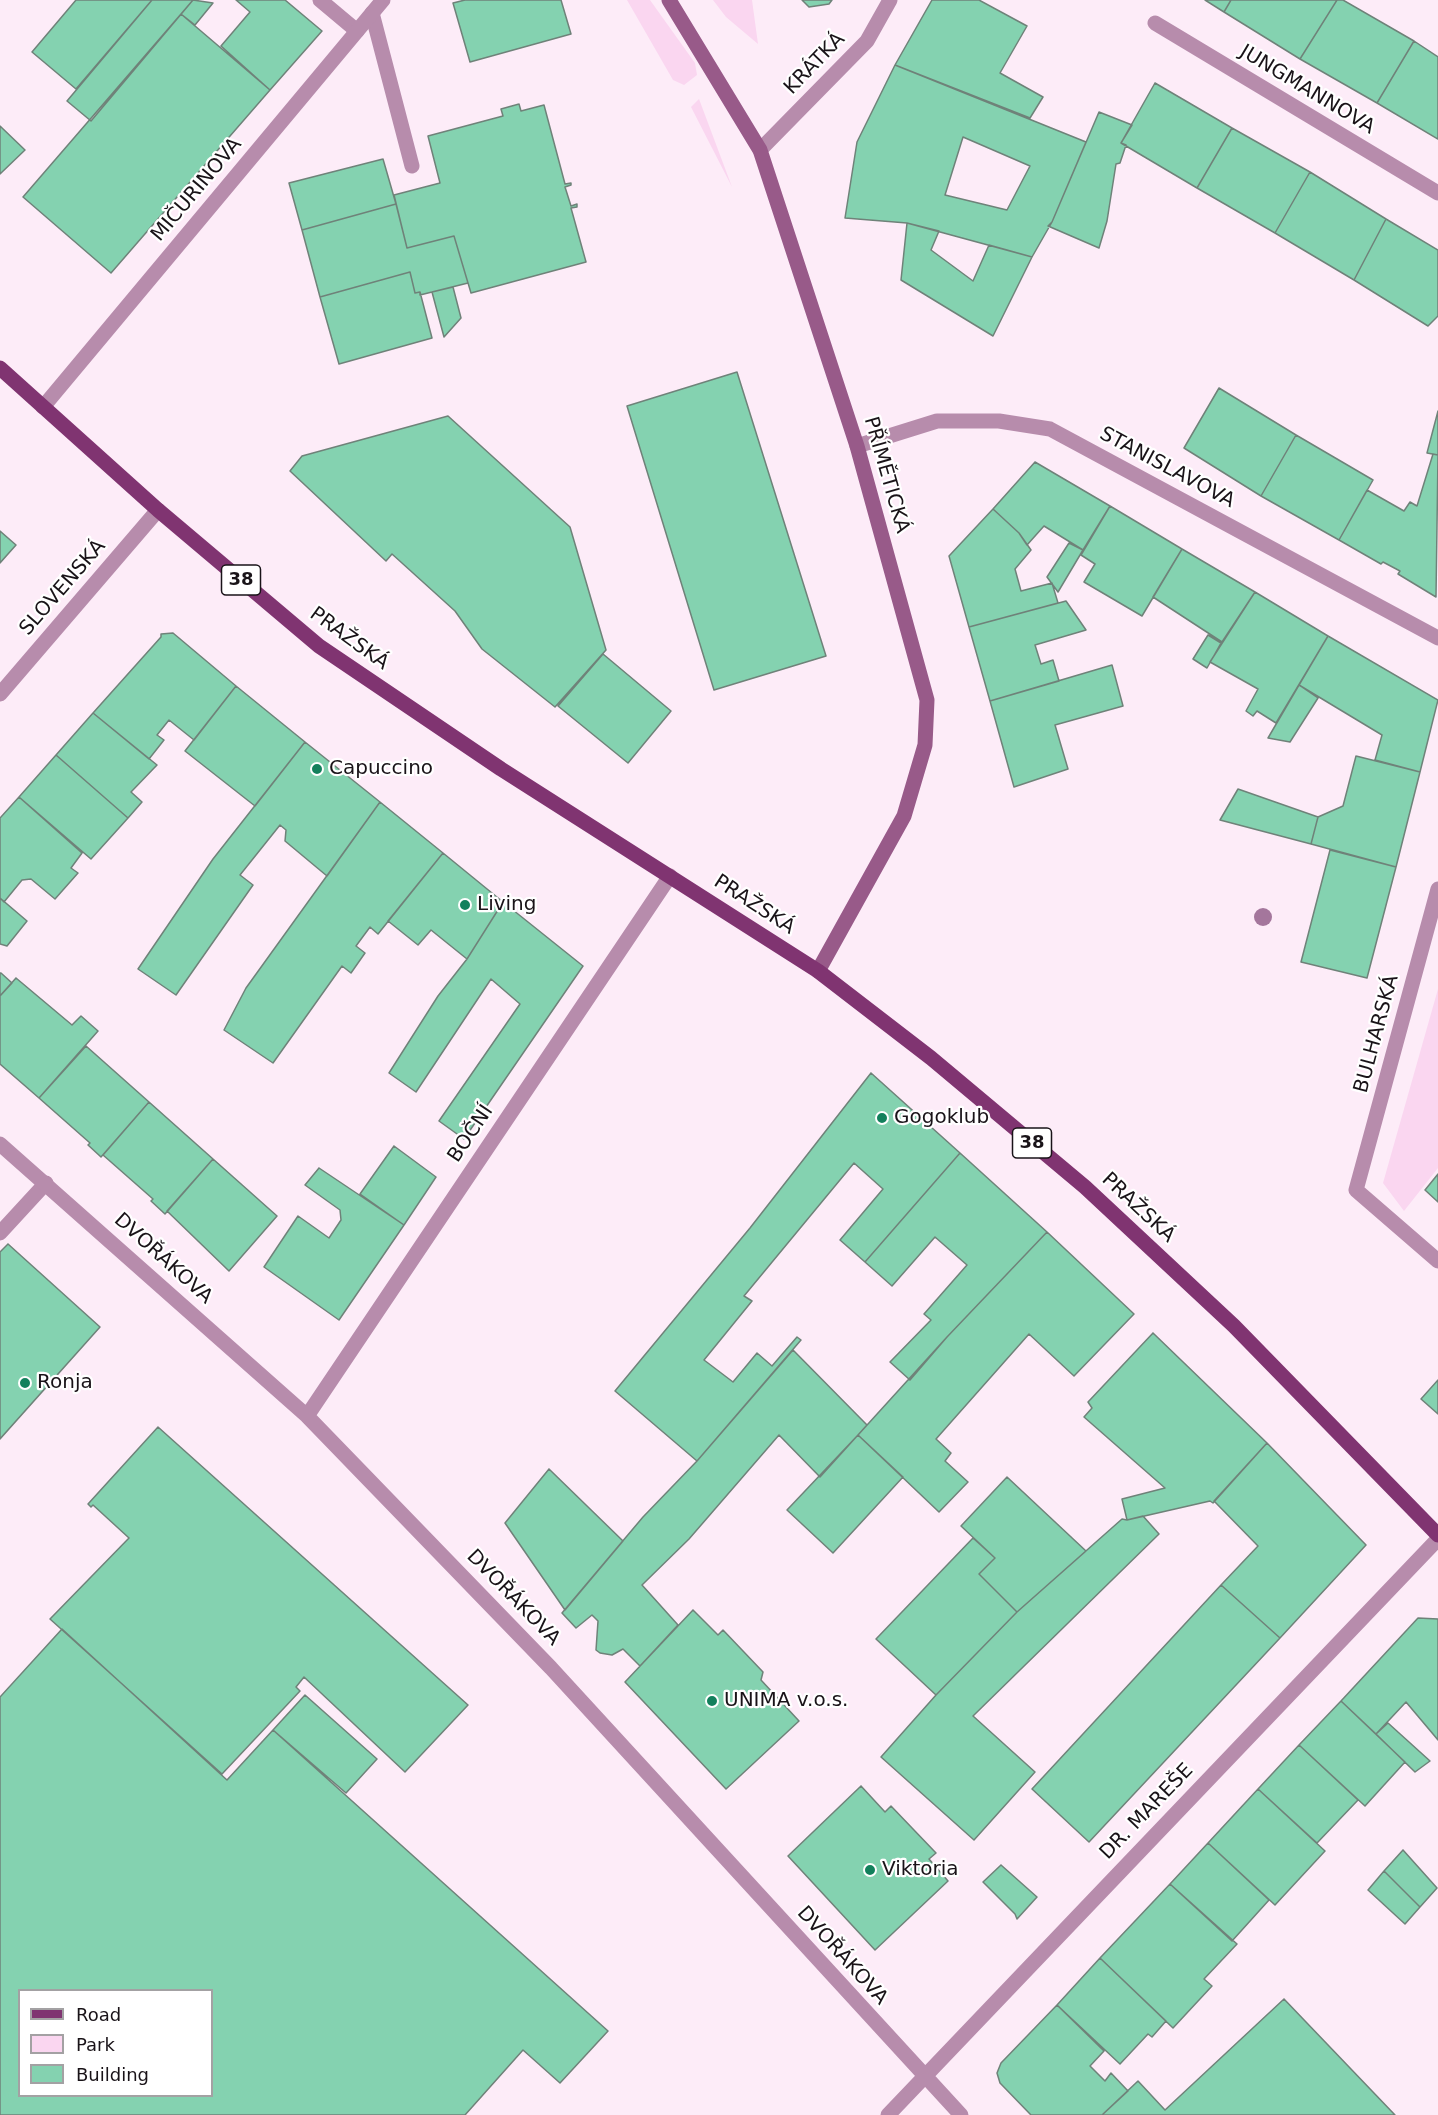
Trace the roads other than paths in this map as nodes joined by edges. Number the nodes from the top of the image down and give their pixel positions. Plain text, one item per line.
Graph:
1 (320, 0) edge
2 (383, 0) edge
3 (669, 0) edge
4 (890, 0) edge
5 (372, 13) junction
6 (1155, 23) dead end
7 (357, 32) junction
8 (760, 150) junction
9 (412, 166) dead end
10 (1438, 194) edge
11 (0, 368) edge
12 (43, 406) junction
13 (857, 446) junction
14 (158, 510) junction
15 (1438, 638) edge
16 (0, 693) edge
17 (670, 876) junction
18 (1438, 890) edge
19 (818, 971) junction
20 (0, 1144) edge
21 (46, 1183) junction
22 (0, 1233) edge
23 (1438, 1262) edge
24 (307, 1416) junction
25 (1438, 1537) edge
26 (924, 2076) junction
27 (888, 2115) edge
28 (961, 2115) edge

1 - 7 street
2 - 5 street, MIČURINOVA
3 - 8 main road, PŘÍMĚTICKÁ
4 - 8 street, KRÁTKÁ
5 - 7 street, MIČURINOVA
5 - 9 street
6 - 10 street, JUNGMANNOVA
7 - 12 street, MIČURINOVA
8 - 13 main road, PŘÍMĚTICKÁ
11 - 12 main road, PRAŽSKÁ / 38
12 - 14 main road, PRAŽSKÁ / 38
13 - 15 street, STANISLAVOVA
13 - 19 main road, PŘÍMĚTICKÁ
14 - 16 street, SLOVENSKÁ
14 - 17 main road, PRAŽSKÁ / 38
17 - 19 main road, PRAŽSKÁ / 38
17 - 24 street, BOČNÍ
18 - 23 street, BULHARSKÁ
19 - 25 main road, PRAŽSKÁ / 38
20 - 21 street, DVOŘÁKOVA
21 - 22 street
21 - 24 street, DVOŘÁKOVA
24 - 26 street, DVOŘÁKOVA
25 - 26 street, DR. MAREŠE
26 - 27 street, DR. MAREŠE
26 - 28 street, DVOŘÁKOVA

